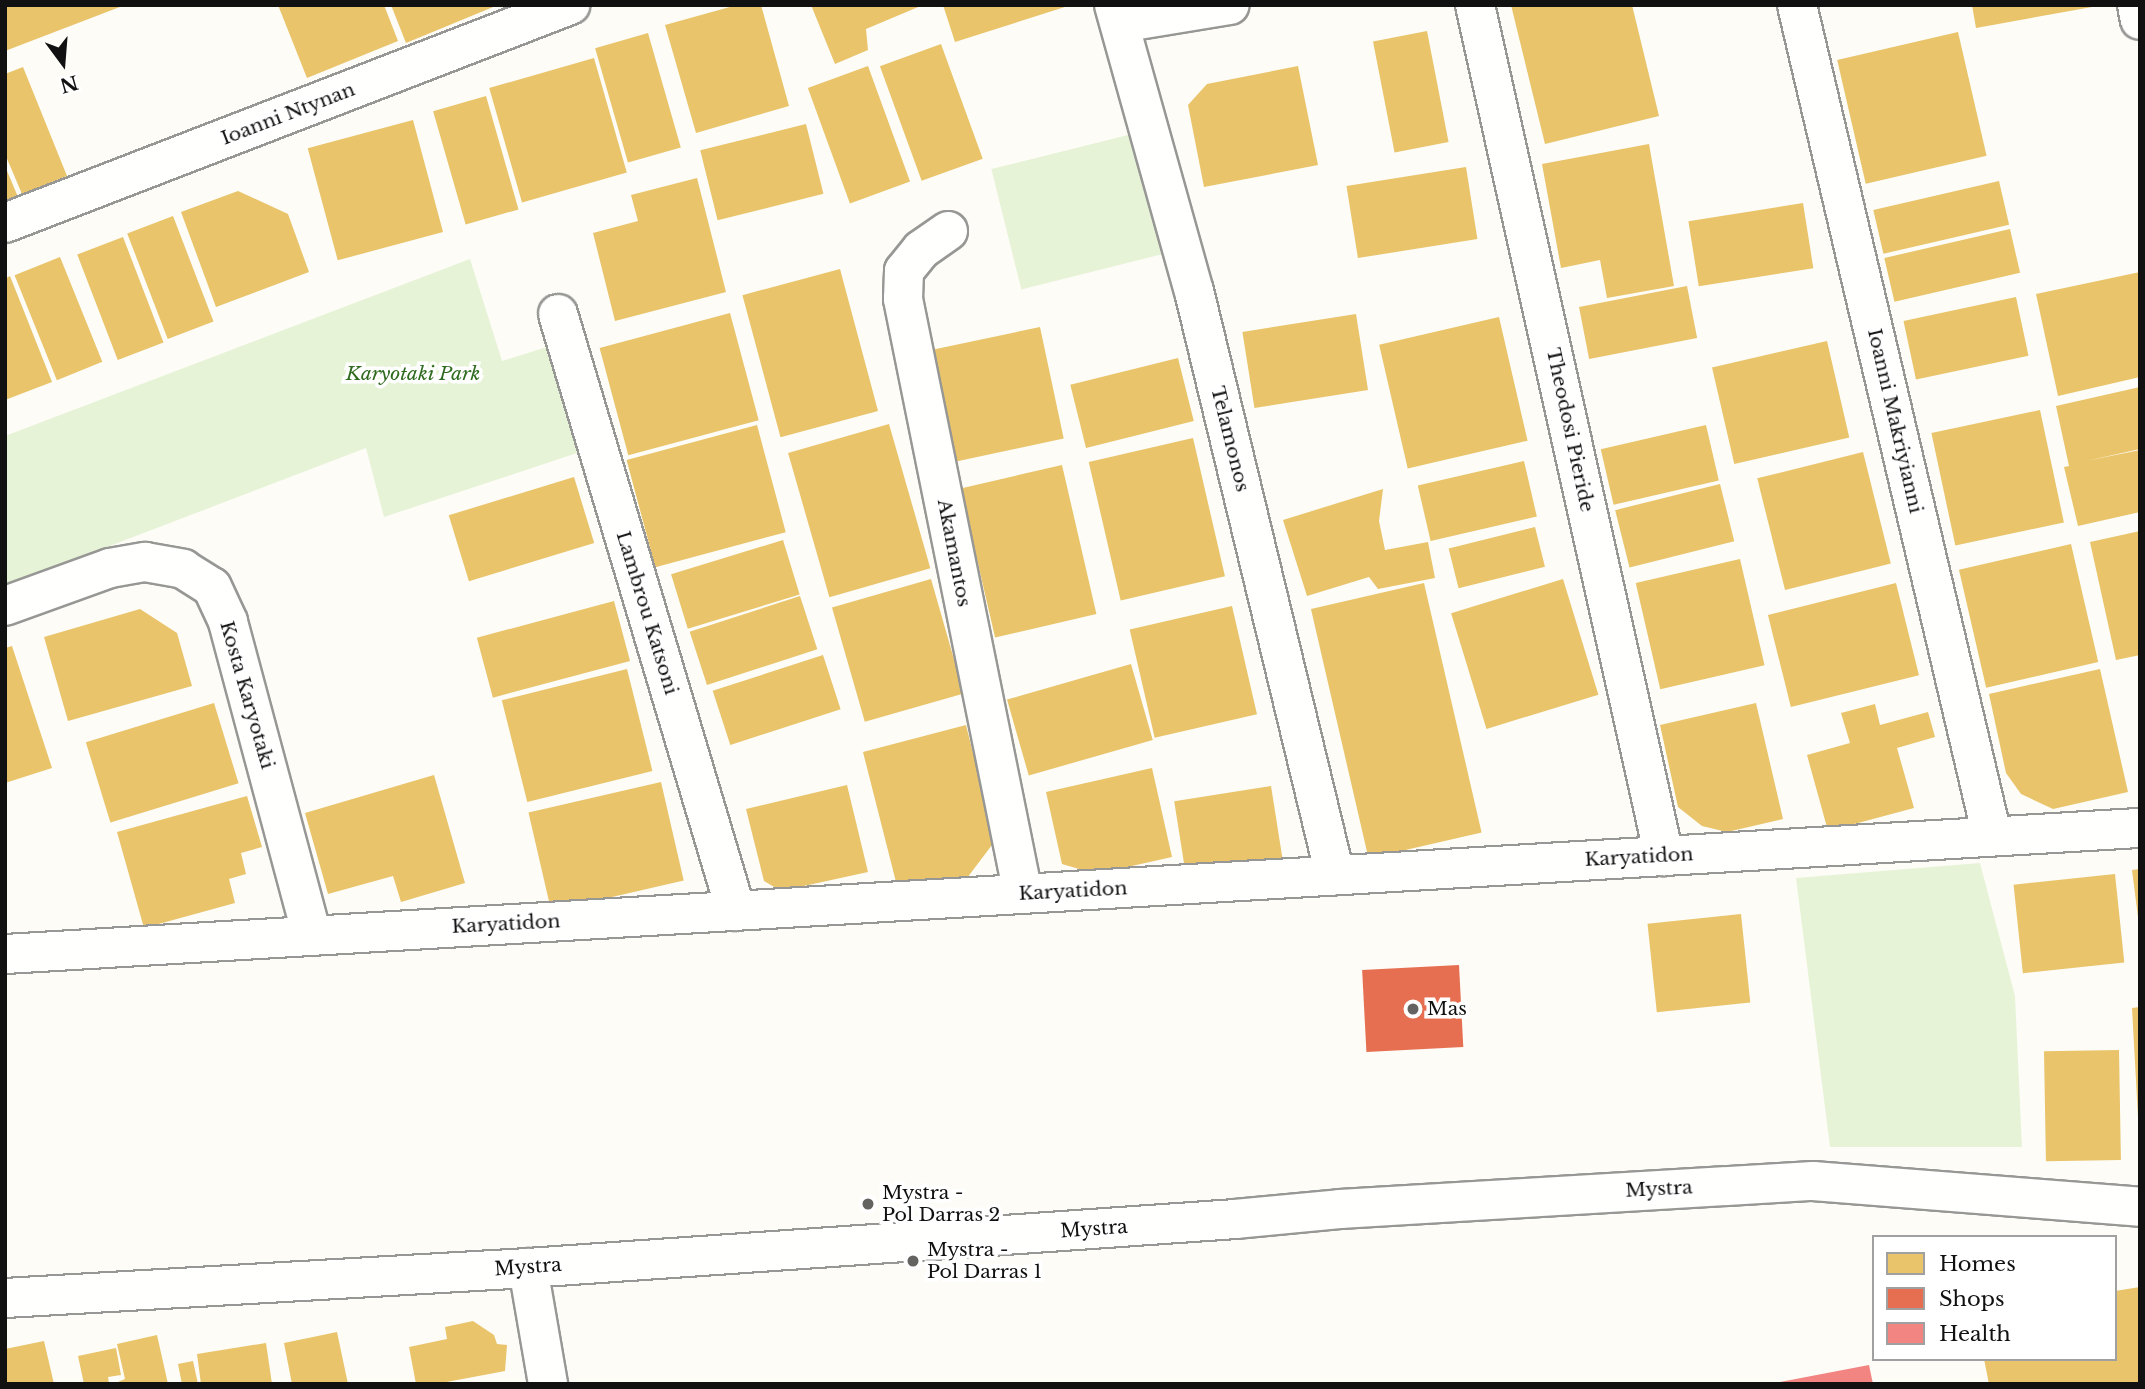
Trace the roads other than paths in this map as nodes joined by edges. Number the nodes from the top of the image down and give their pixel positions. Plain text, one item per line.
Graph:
1 (570, 5) edge
2 (1230, 5) edge
3 (1475, 5) edge
4 (1797, 5) edge
5 (2137, 5) edge
6 (1117, 14) edge
7 (2140, 20) edge
8 (5, 223) edge
9 (948, 231) dead end
10 (558, 314) dead end
11 (5, 606) edge
12 (2140, 828) edge
13 (1992, 836) junction
14 (1664, 856) junction
15 (1335, 875) junction
16 (1023, 894) junction
17 (736, 911) junction
18 (312, 935) junction
19 (5, 954) edge
20 (2140, 1207) edge
21 (528, 1268) junction
22 (5, 1298) edge
23 (548, 1384) edge

1 - 8 street, Ioanni Ntynan
2 - 6 street
3 - 14 street, Theodosi Pieride
4 - 13 street, Ioanni Makriyianni
5 - 7 street
6 - 15 street, Telamonos
9 - 16 street, Akamantos
10 - 17 street, Lambrou Katsoni
11 - 18 street, Kosta Karyotaki
12 - 13 street, Karyatidon
13 - 14 street, Karyatidon
14 - 15 street, Karyatidon
15 - 16 street, Karyatidon
16 - 17 street, Karyatidon
17 - 18 street, Karyatidon
18 - 19 street, Karyatidon
20 - 21 street, Mystra
21 - 22 street, Mystra
21 - 23 street

